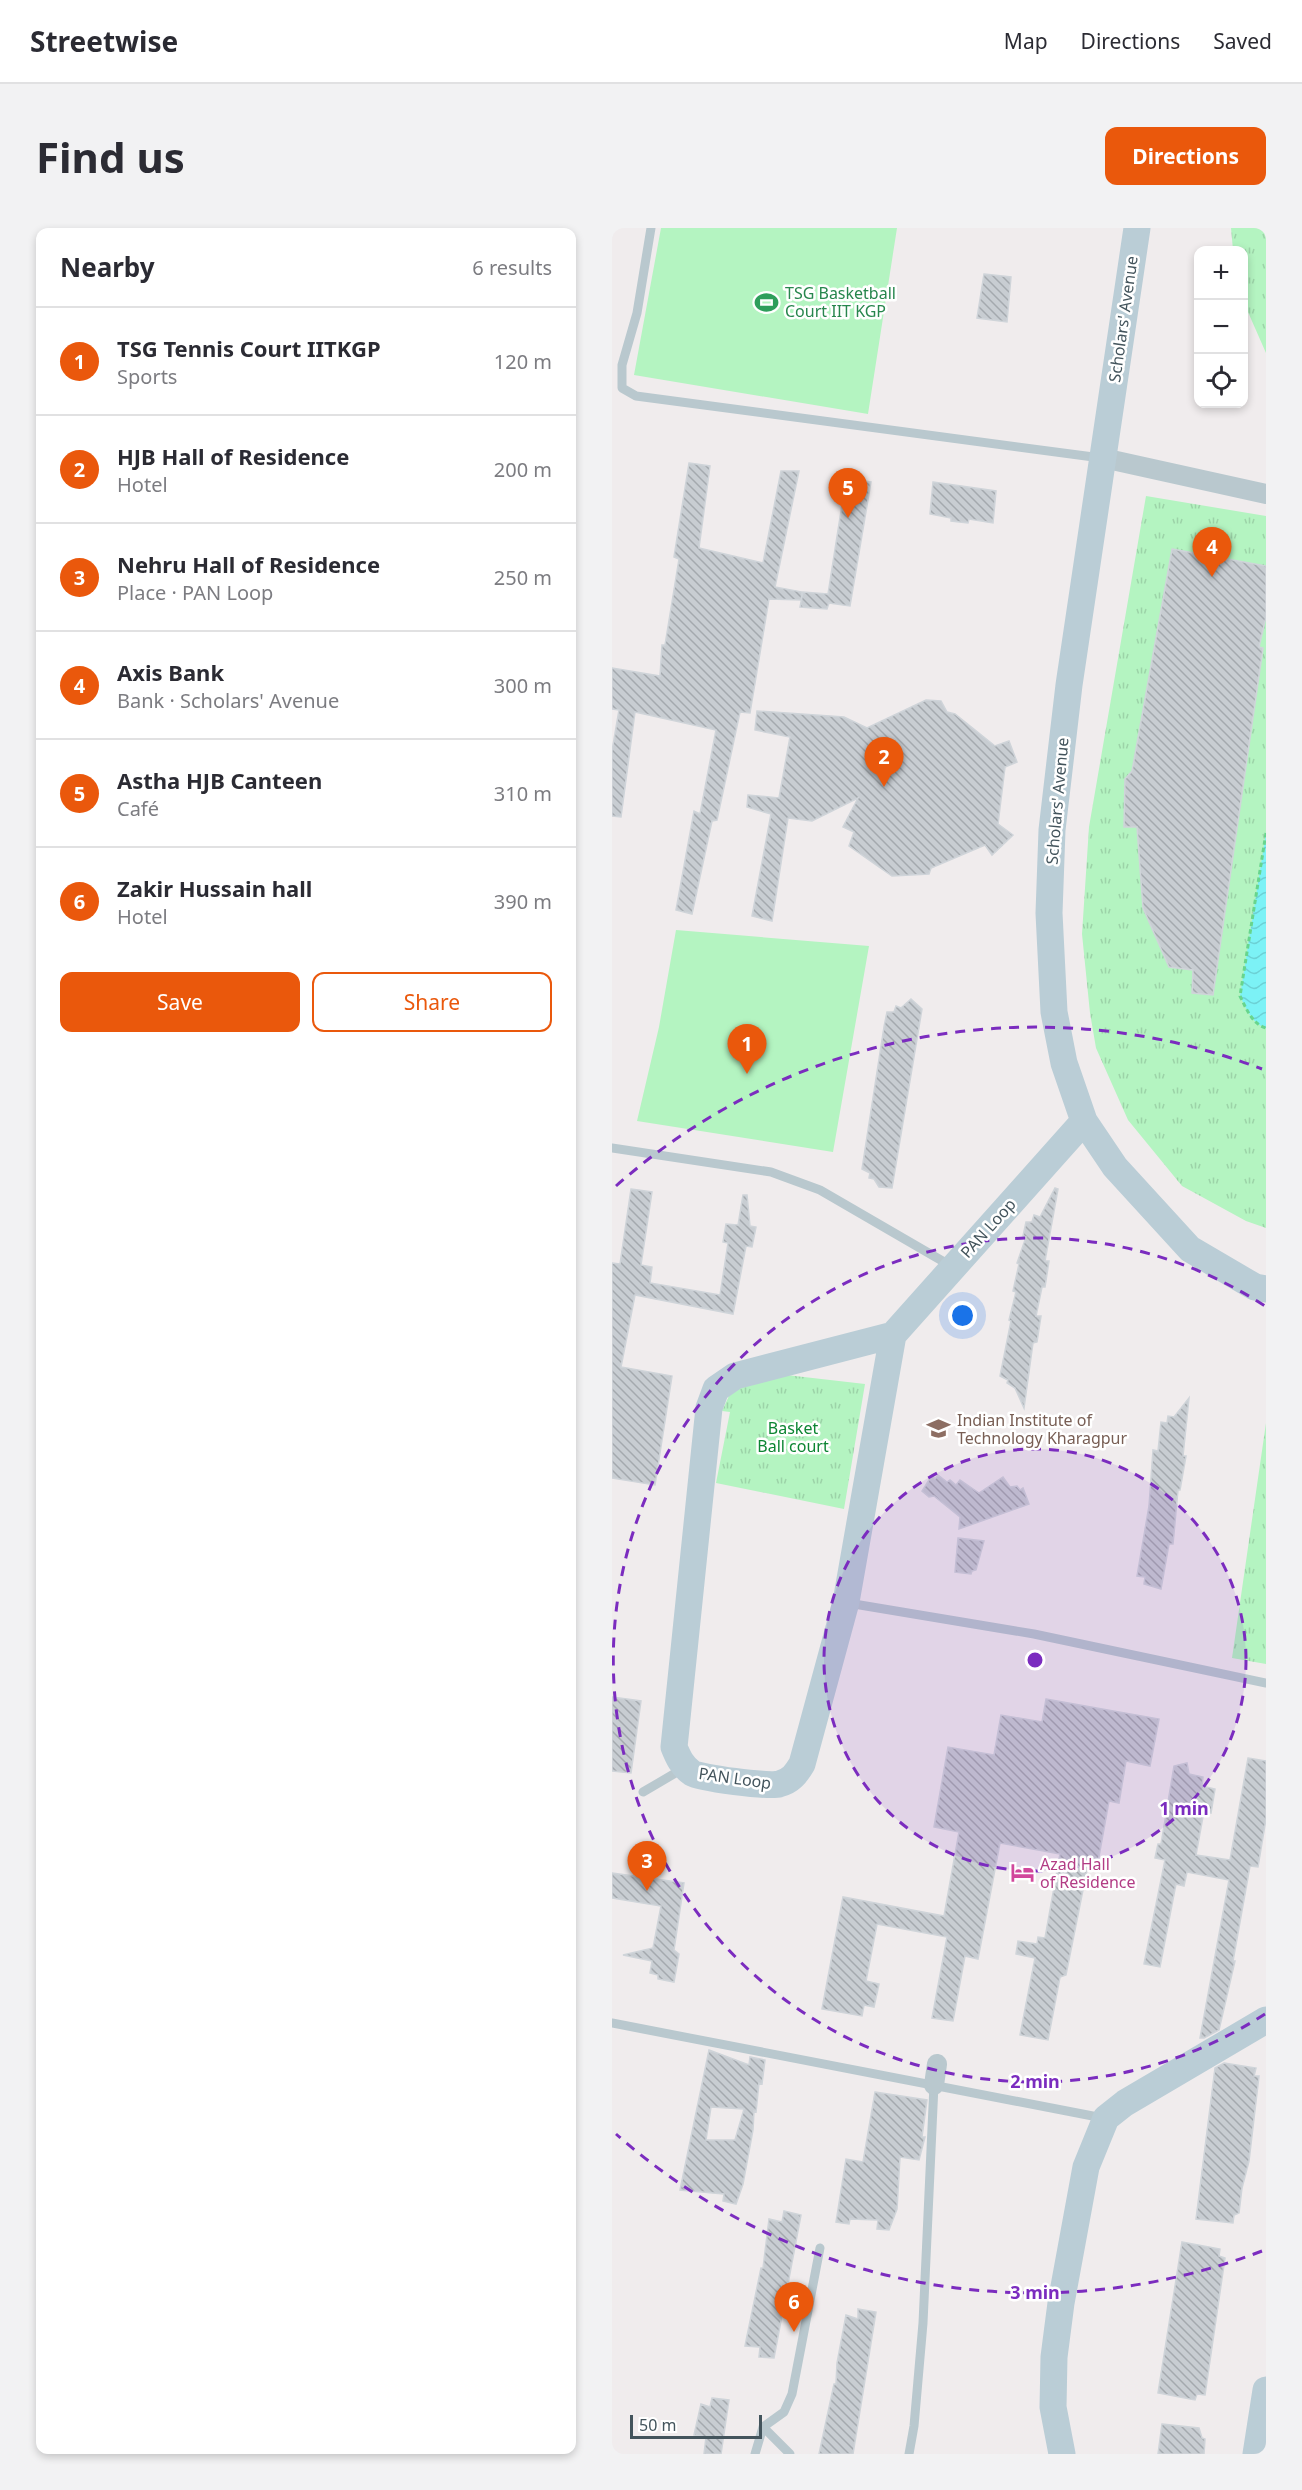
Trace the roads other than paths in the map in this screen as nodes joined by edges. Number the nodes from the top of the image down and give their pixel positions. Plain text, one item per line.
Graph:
1 (651, 228) edge
2 (1137, 228) edge
3 (617, 388) edge
4 (1103, 458) junction
5 (1266, 494) edge
6 (1084, 1120) junction
7 (612, 1148) edge
8 (953, 1268) junction
9 (1266, 1289) edge
10 (893, 1335) junction
11 (846, 1602) junction
12 (1266, 1683) edge
13 (686, 1767) junction
14 (643, 1792) dead end
15 (1266, 2020) edge
16 (612, 2023) edge
17 (937, 2064) dead end
18 (934, 2085) junction
19 (1106, 2118) junction
20 (820, 2248) dead end
21 (1266, 2390) edge
22 (763, 2427) junction
23 (755, 2454) edge
24 (790, 2454) edge
25 (909, 2454) edge
26 (1062, 2454) edge
27 (1256, 2454) edge

1 - 3 lane
2 - 4 street, Scholars' Avenue
3 - 4 lane
4 - 5 street
4 - 6 street, Scholars' Avenue
6 - 8 street, PAN Loop
6 - 9 street, Scholars' Avenue
7 - 8 lane
8 - 10 street, PAN Loop
10 - 11 street, PAN Loop
10 - 13 street, PAN Loop
11 - 12 lane
11 - 13 street, PAN Loop
13 - 14 lane
15 - 19 street
16 - 18 lane
17 - 18 street
18 - 19 lane
18 - 25 lane
19 - 26 street
20 - 22 lane
21 - 27 street
22 - 23 lane
22 - 24 lane

